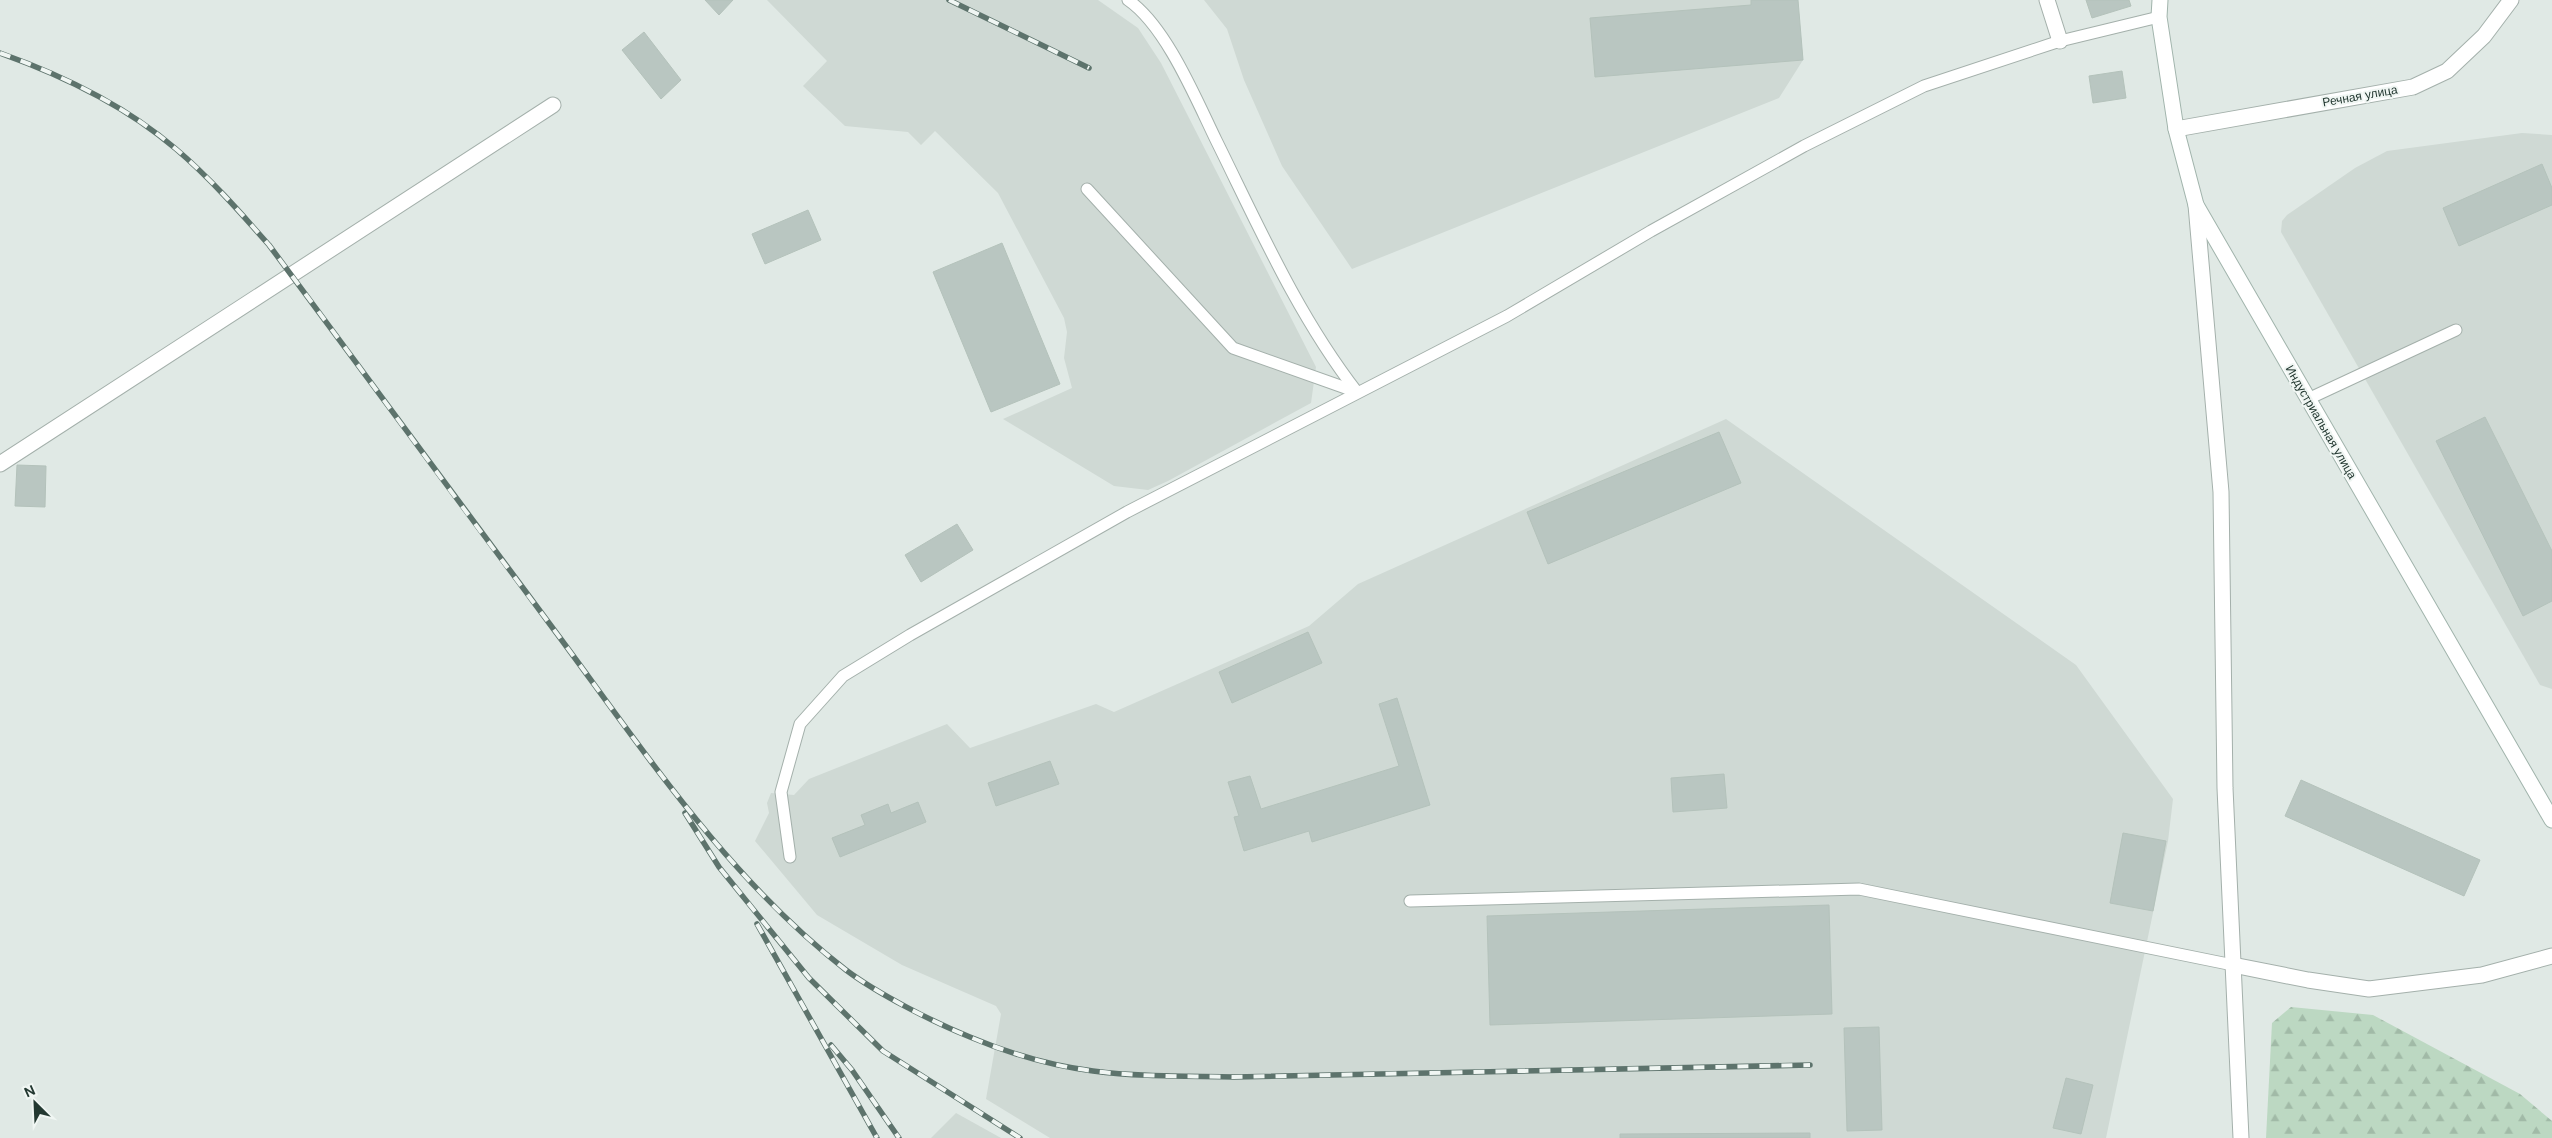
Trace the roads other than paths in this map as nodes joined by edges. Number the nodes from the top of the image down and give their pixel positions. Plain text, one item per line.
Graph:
1 (1128, 0) edge
2 (2047, 0) edge
3 (2160, 0) edge
4 (2511, 0) edge
5 (2159, 17) junction
6 (2060, 41) junction
7 (553, 105) dead end
8 (2176, 129) junction
9 (1087, 189) dead end
10 (2196, 205) junction
11 (2456, 330) dead end
12 (1358, 392) junction
13 (2308, 398) junction
14 (0, 464) edge
15 (2552, 820) edge
16 (790, 857) dead end
17 (1410, 901) dead end
18 (2552, 956) edge
19 (2233, 965) junction
20 (2241, 1138) edge

1 - 12 lane
2 - 6 street
3 - 5 street, Индустриальная улица
4 - 8 street, Речная улица
5 - 6 lane
5 - 8 street, Индустриальная улица
6 - 12 lane
7 - 14 street
8 - 10 street, Индустриальная улица
9 - 12 lane
10 - 13 street, Индустриальная улица
10 - 19 street
11 - 13 lane
12 - 16 lane
13 - 15 street, Индустриальная улица
17 - 19 lane
18 - 19 street
19 - 20 street

